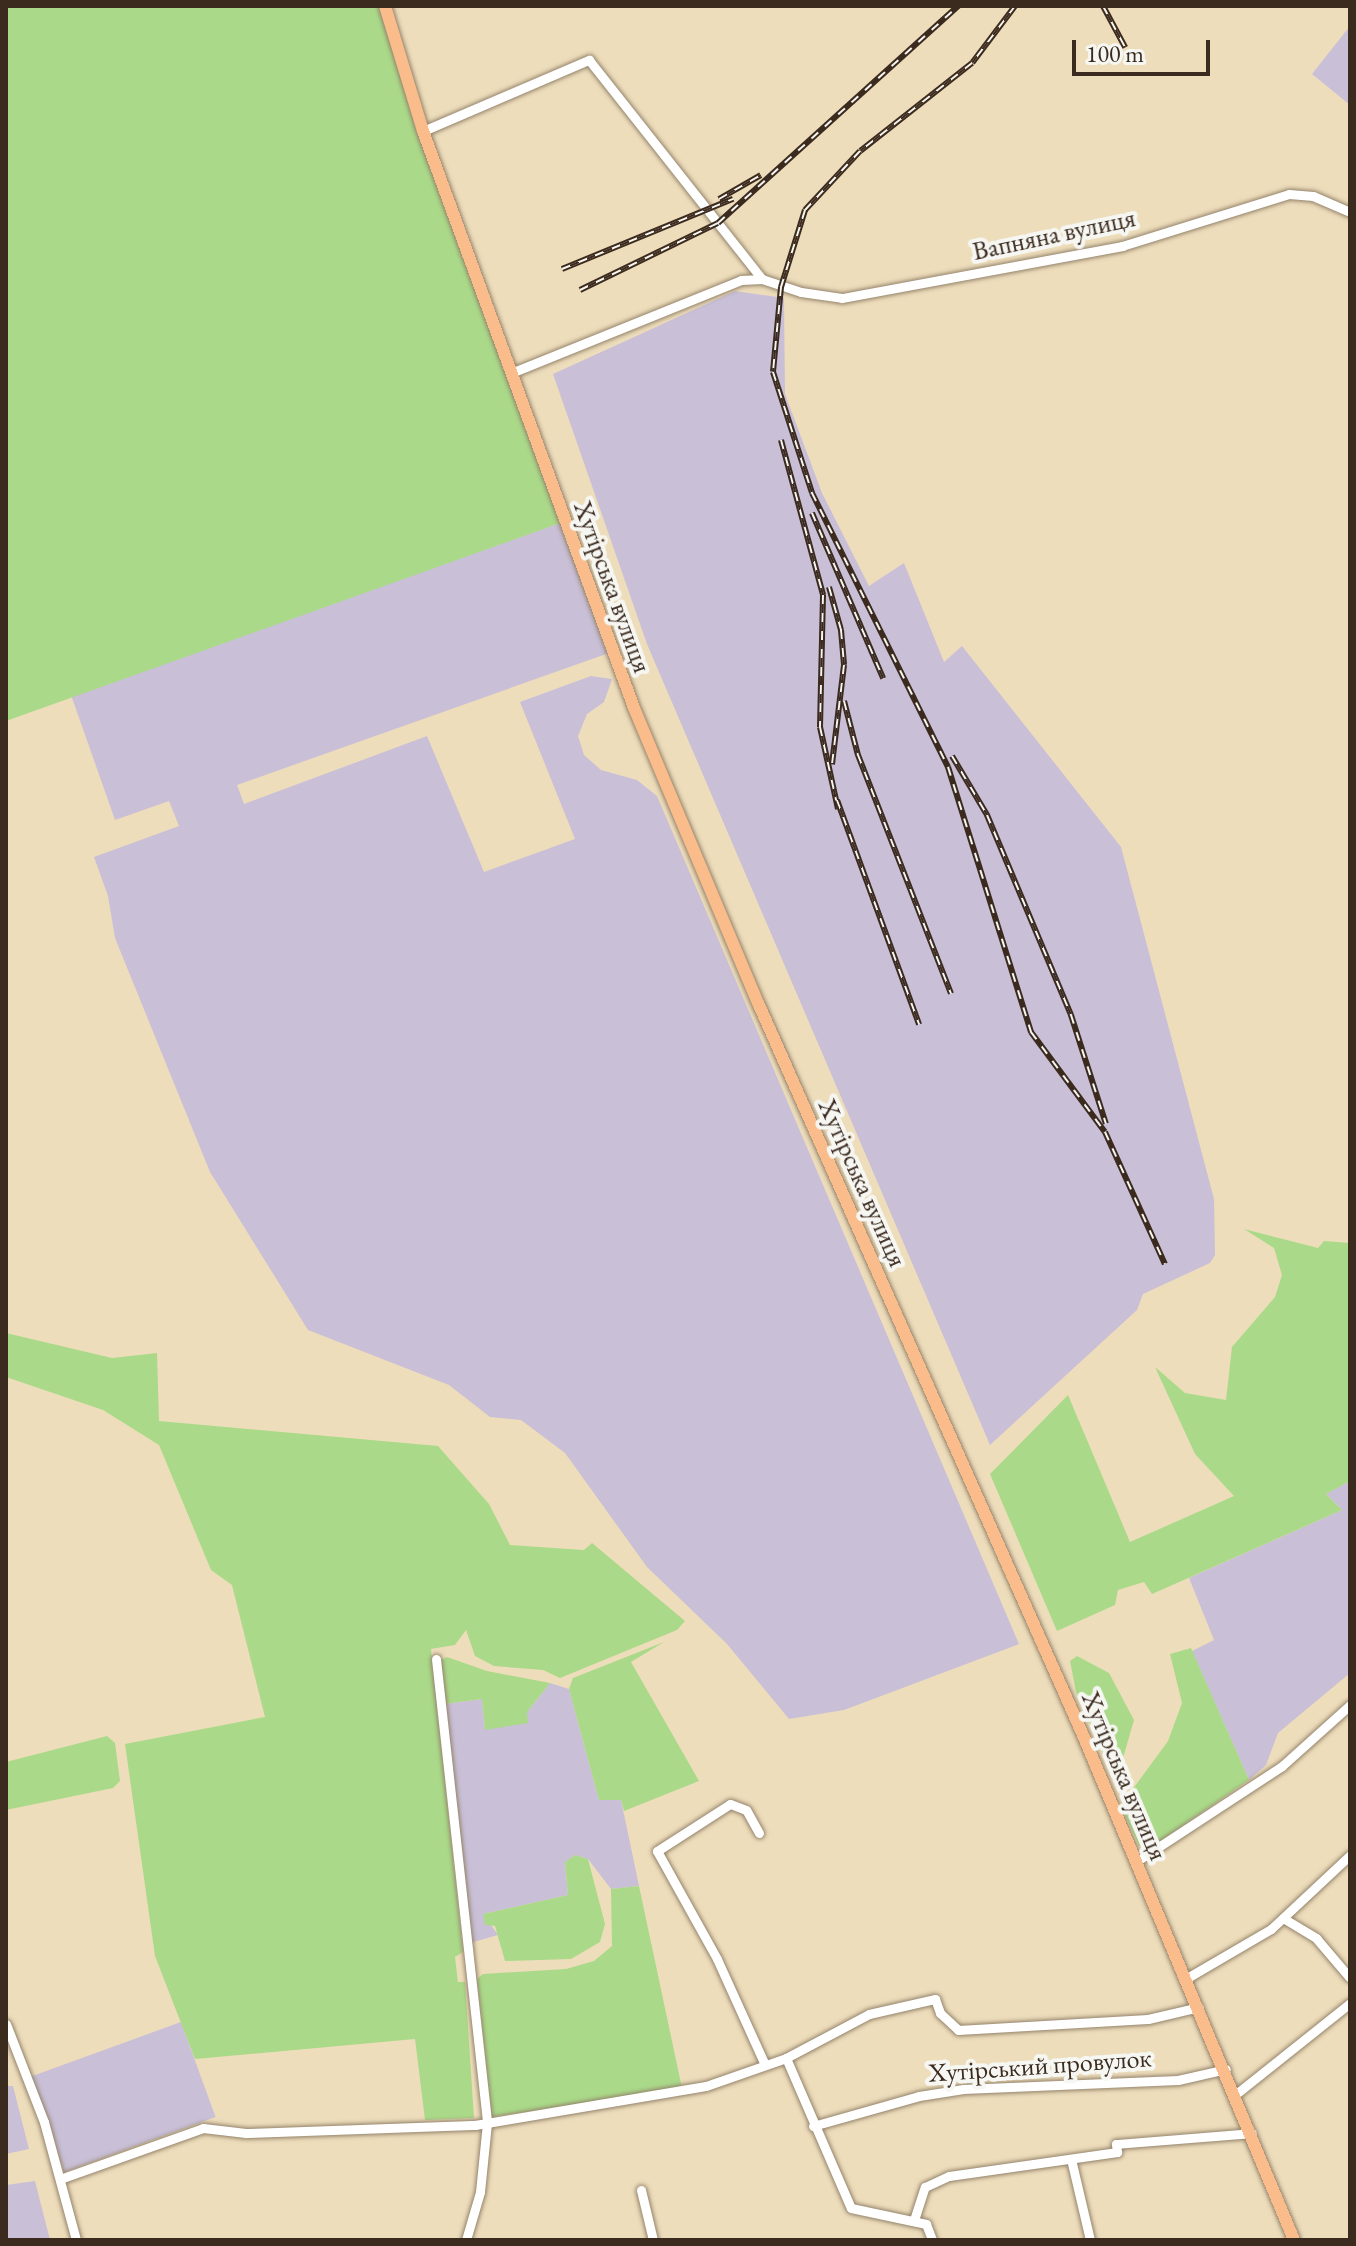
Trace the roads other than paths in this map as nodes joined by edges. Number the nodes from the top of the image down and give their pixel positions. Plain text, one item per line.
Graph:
1 (385, 6) edge
2 (423, 131) junction
3 (1350, 212) edge
4 (762, 279) junction
5 (511, 373) junction
6 (436, 1659) dead end
7 (1350, 1705) edge
8 (759, 1833) dead end
9 (1349, 1857) edge
10 (1137, 1861) junction
11 (1283, 1918) junction
12 (1187, 1978) junction
13 (1350, 1978) edge
14 (1350, 2003) edge
15 (1199, 2007) junction
16 (6, 2024) edge
17 (786, 2058) junction
18 (765, 2065) junction
19 (1226, 2069) junction
20 (1236, 2094) junction
21 (487, 2123) junction
22 (813, 2126) junction
23 (1252, 2133) junction
24 (1071, 2159) junction
25 (60, 2179) junction
26 (641, 2190) dead end
27 (914, 2220) junction
28 (76, 2240) edge
29 (466, 2240) edge
30 (653, 2240) edge
31 (932, 2240) edge
32 (1090, 2240) edge
33 (1294, 2240) edge

1 - 2 main road, Хутірська вулиця
2 - 4 street
2 - 5 main road, Хутірська вулиця
3 - 4 street, Вапняна вулиця
4 - 5 street
5 - 10 main road, Хутірська вулиця
6 - 21 street
7 - 10 street
8 - 18 street
9 - 11 street
10 - 12 main road, Хутірська вулиця
11 - 12 street
11 - 13 street
12 - 15 main road, Хутірська вулиця
14 - 20 street
15 - 17 street
15 - 19 main road, Хутірська вулиця
16 - 25 street
17 - 18 street
17 - 22 street
18 - 21 street
19 - 20 main road, Хутірська вулиця
19 - 22 street, Хутірський провулок
20 - 23 main road, Хутірська вулиця
21 - 25 street
21 - 29 street
22 - 27 street
23 - 24 street
23 - 33 main road, Хутірська вулиця
24 - 27 street
24 - 32 street
25 - 28 street
26 - 30 street
27 - 31 street

